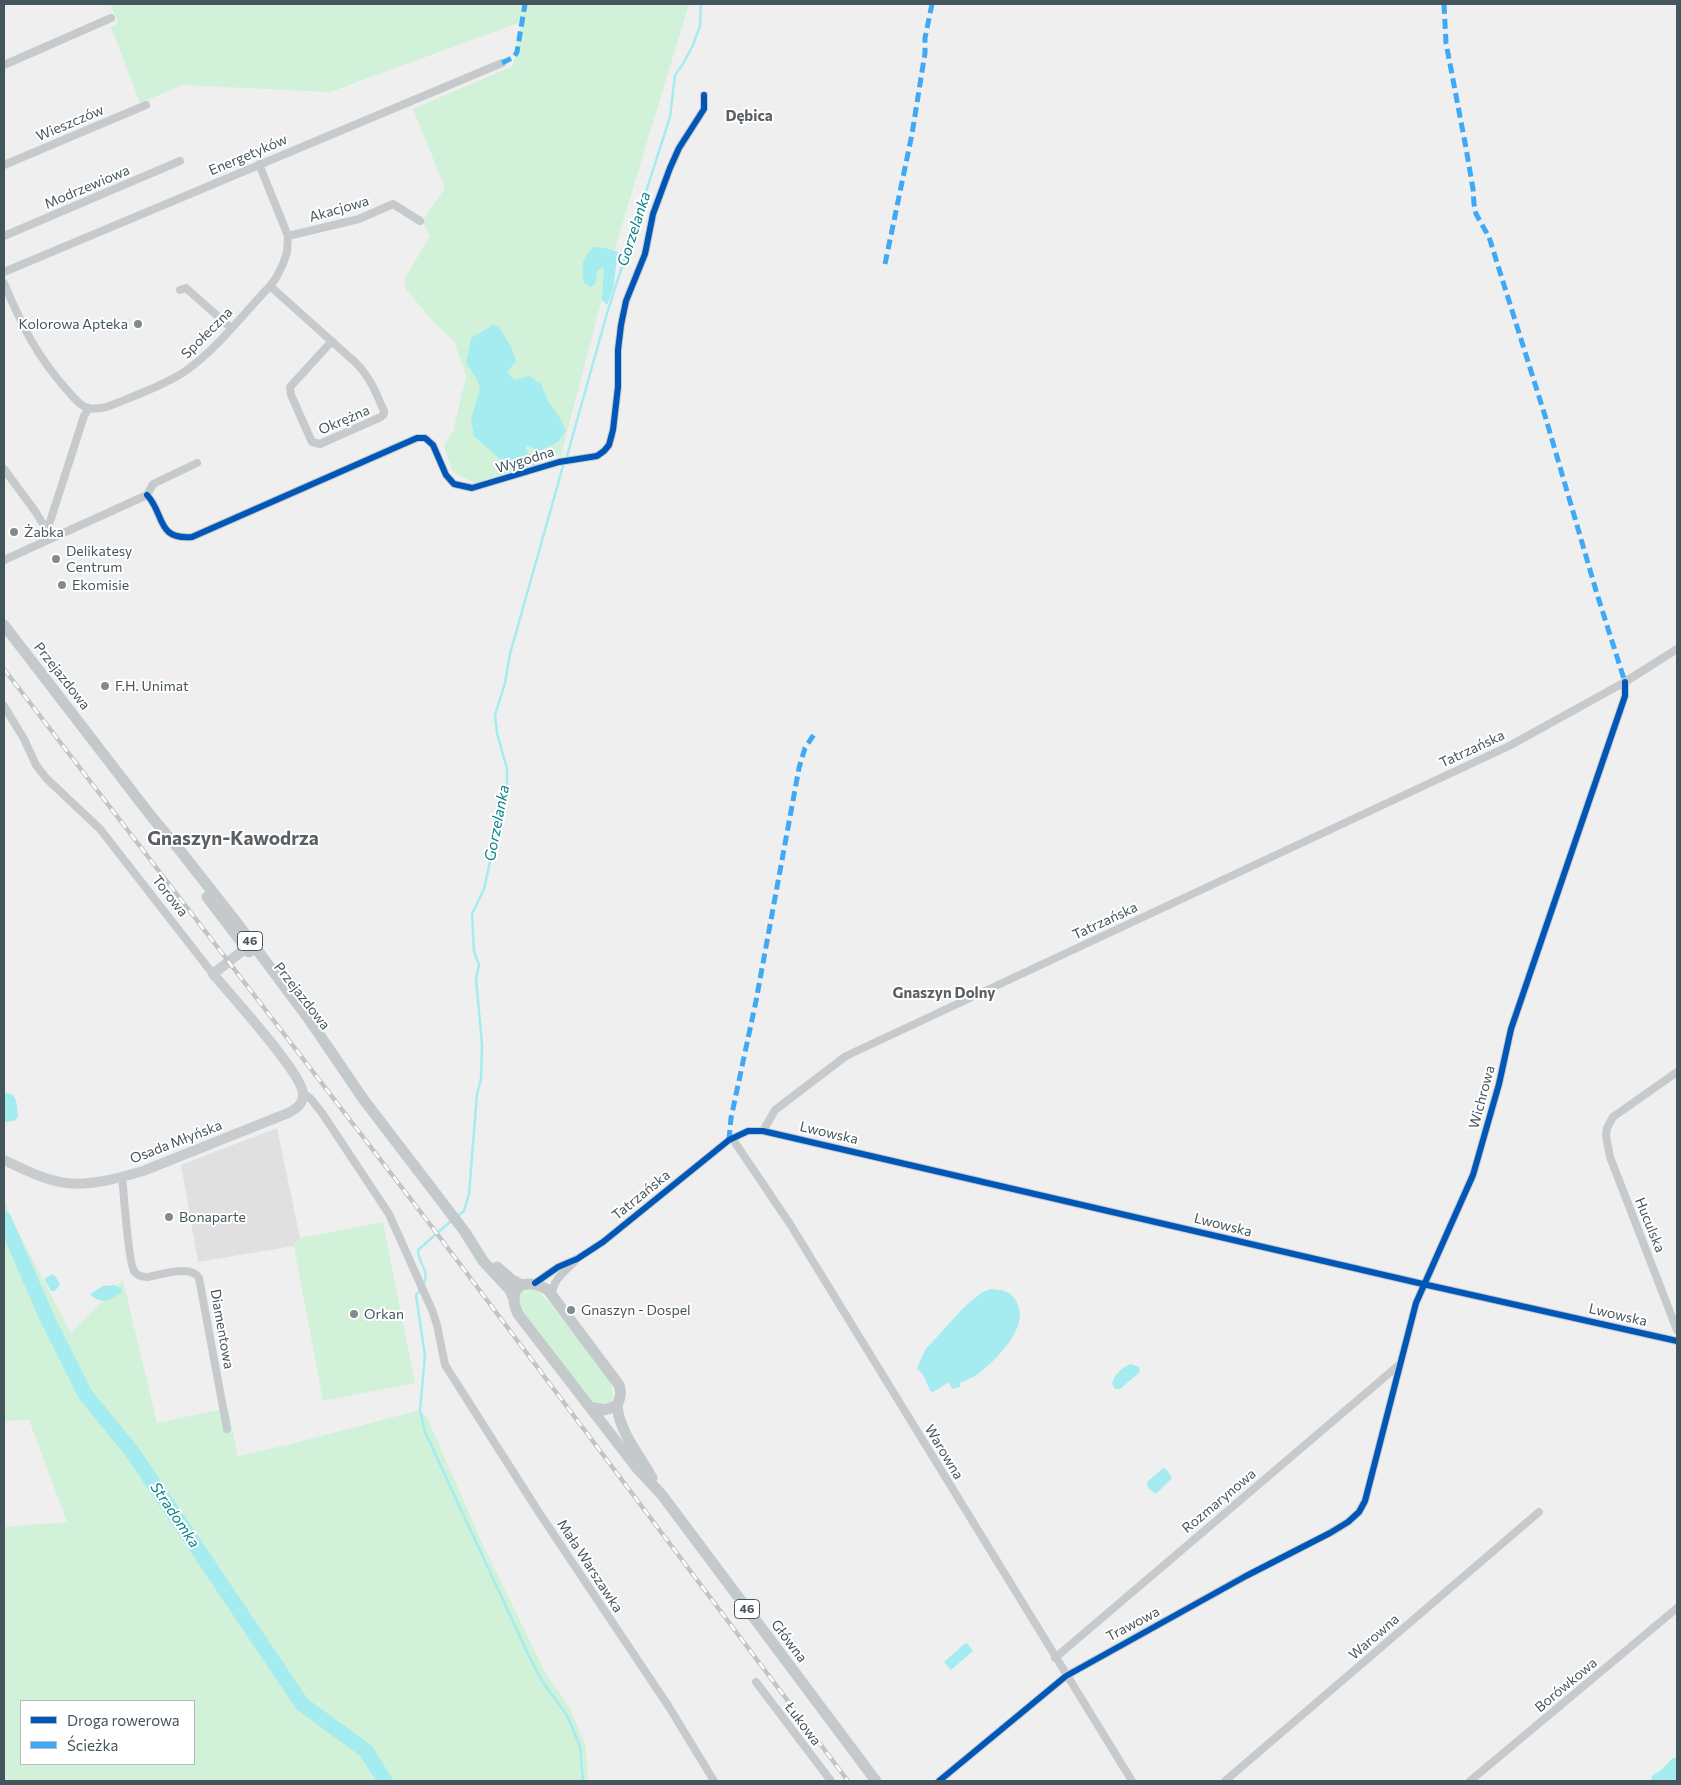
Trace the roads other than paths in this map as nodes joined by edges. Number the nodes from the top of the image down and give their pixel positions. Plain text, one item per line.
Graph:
1 (111, 18) dead end
2 (502, 62) dead end
3 (4, 65) edge
4 (704, 95) dead end
5 (146, 105) dead end
6 (180, 161) dead end
7 (259, 164) junction
8 (4, 165) edge
9 (420, 221) dead end
10 (4, 236) edge
11 (288, 236) junction
12 (4, 272) edge
13 (4, 283) edge
14 (270, 286) junction
15 (180, 290) dead end
16 (231, 328) junction
17 (332, 341) junction
18 (89, 408) junction
19 (197, 463) dead end
20 (4, 468) edge
21 (147, 495) junction
22 (47, 531) junction
23 (50, 539) junction
24 (4, 560) edge
25 (4, 625) edge
26 (1677, 649) edge
27 (1625, 682) junction
28 (4, 706) edge
29 (151, 816) junction
30 (246, 948) junction
31 (213, 974) junction
32 (343, 1071) junction
33 (1677, 1072) edge
34 (303, 1093) junction
35 (764, 1130) junction
36 (732, 1138) junction
37 (4, 1160) edge
38 (122, 1177) junction
39 (467, 1236) junction
40 (577, 1259) junction
41 (535, 1283) junction
42 (1423, 1284) junction
43 (522, 1285) junction
44 (552, 1296) junction
45 (513, 1297) junction
46 (1677, 1330) edge
47 (1677, 1341) edge
48 (1400, 1364) junction
49 (616, 1406) junction
50 (590, 1407) junction
51 (226, 1429) dead end
52 (662, 1495) junction
53 (1540, 1512) dead end
54 (1357, 1514) joint
55 (1677, 1608) edge
56 (1055, 1658) junction
57 (1066, 1676) junction
58 (756, 1682) dead end
59 (714, 1781) edge
60 (831, 1781) edge
61 (876, 1781) edge
62 (939, 1781) edge
63 (1132, 1781) edge
64 (1225, 1781) edge
65 (1470, 1781) edge

1 - 3 street
2 - 7 street, Energetyków
4 - 21 street, Wygodna
5 - 8 street, Wieszczów
6 - 10 street, Modrzewiowa
7 - 11 street
7 - 12 street, Energetyków
9 - 11 street, Akacjowa
11 - 14 street, Społeczna
13 - 18 street
14 - 16 street, Społeczna
14 - 17 street, Okrężna
15 - 16 street
16 - 18 street, Społeczna
17 - 17 street, Okrężna
18 - 22 street
19 - 21 street
20 - 22 street
21 - 23 street
22 - 23 street
23 - 24 street
25 - 29 main road, Przejazdowa / 46
26 - 27 street, Tatrzańska
27 - 35 street, Tatrzańska
27 - 42 street, Wichrowa
28 - 31 street, Torowa
29 - 30 main road, Przejazdowa / 46
29 - 32 main road, Przejazdowa / 46
30 - 31 street
30 - 32 main road, Przejazdowa / 46
31 - 34 street, Torowa
32 - 39 main road, Przejazdowa / 46
33 - 46 street, Huculska
34 - 38 street, Osada Młyńska
34 - 59 street, Mała Warszawka
35 - 36 street, Tatrzańska
35 - 42 street, Lwowska
36 - 40 street, Tatrzańska
36 - 56 street, Warowna
37 - 38 street, Osada Młyńska
38 - 51 street, Diamentowa
39 - 43 main road, Przejazdowa / 46
39 - 45 main road, Przejazdowa / 46
40 - 41 street, Tatrzańska
40 - 44 street, Tatrzańska
41 - 43 main road
41 - 44 main road, 46
42 - 47 street, Lwowska
42 - 48 street, Wichrowa
43 - 45 main road
44 - 49 main road, 46
45 - 50 main road, 46
48 - 54 street, Wichrowa
48 - 56 street, Rozmarynowa
49 - 50 main road
49 - 52 main road, Główna / 46
50 - 52 main road, Główna / 46
52 - 61 main road, Główna / 46
53 - 64 street, Warowna
54 - 57 street, Trawowa
55 - 65 street, Borówkowa
56 - 57 street, Warowna
57 - 62 street, Trawowa
57 - 63 street, Warowna
58 - 60 street, Łukowa

